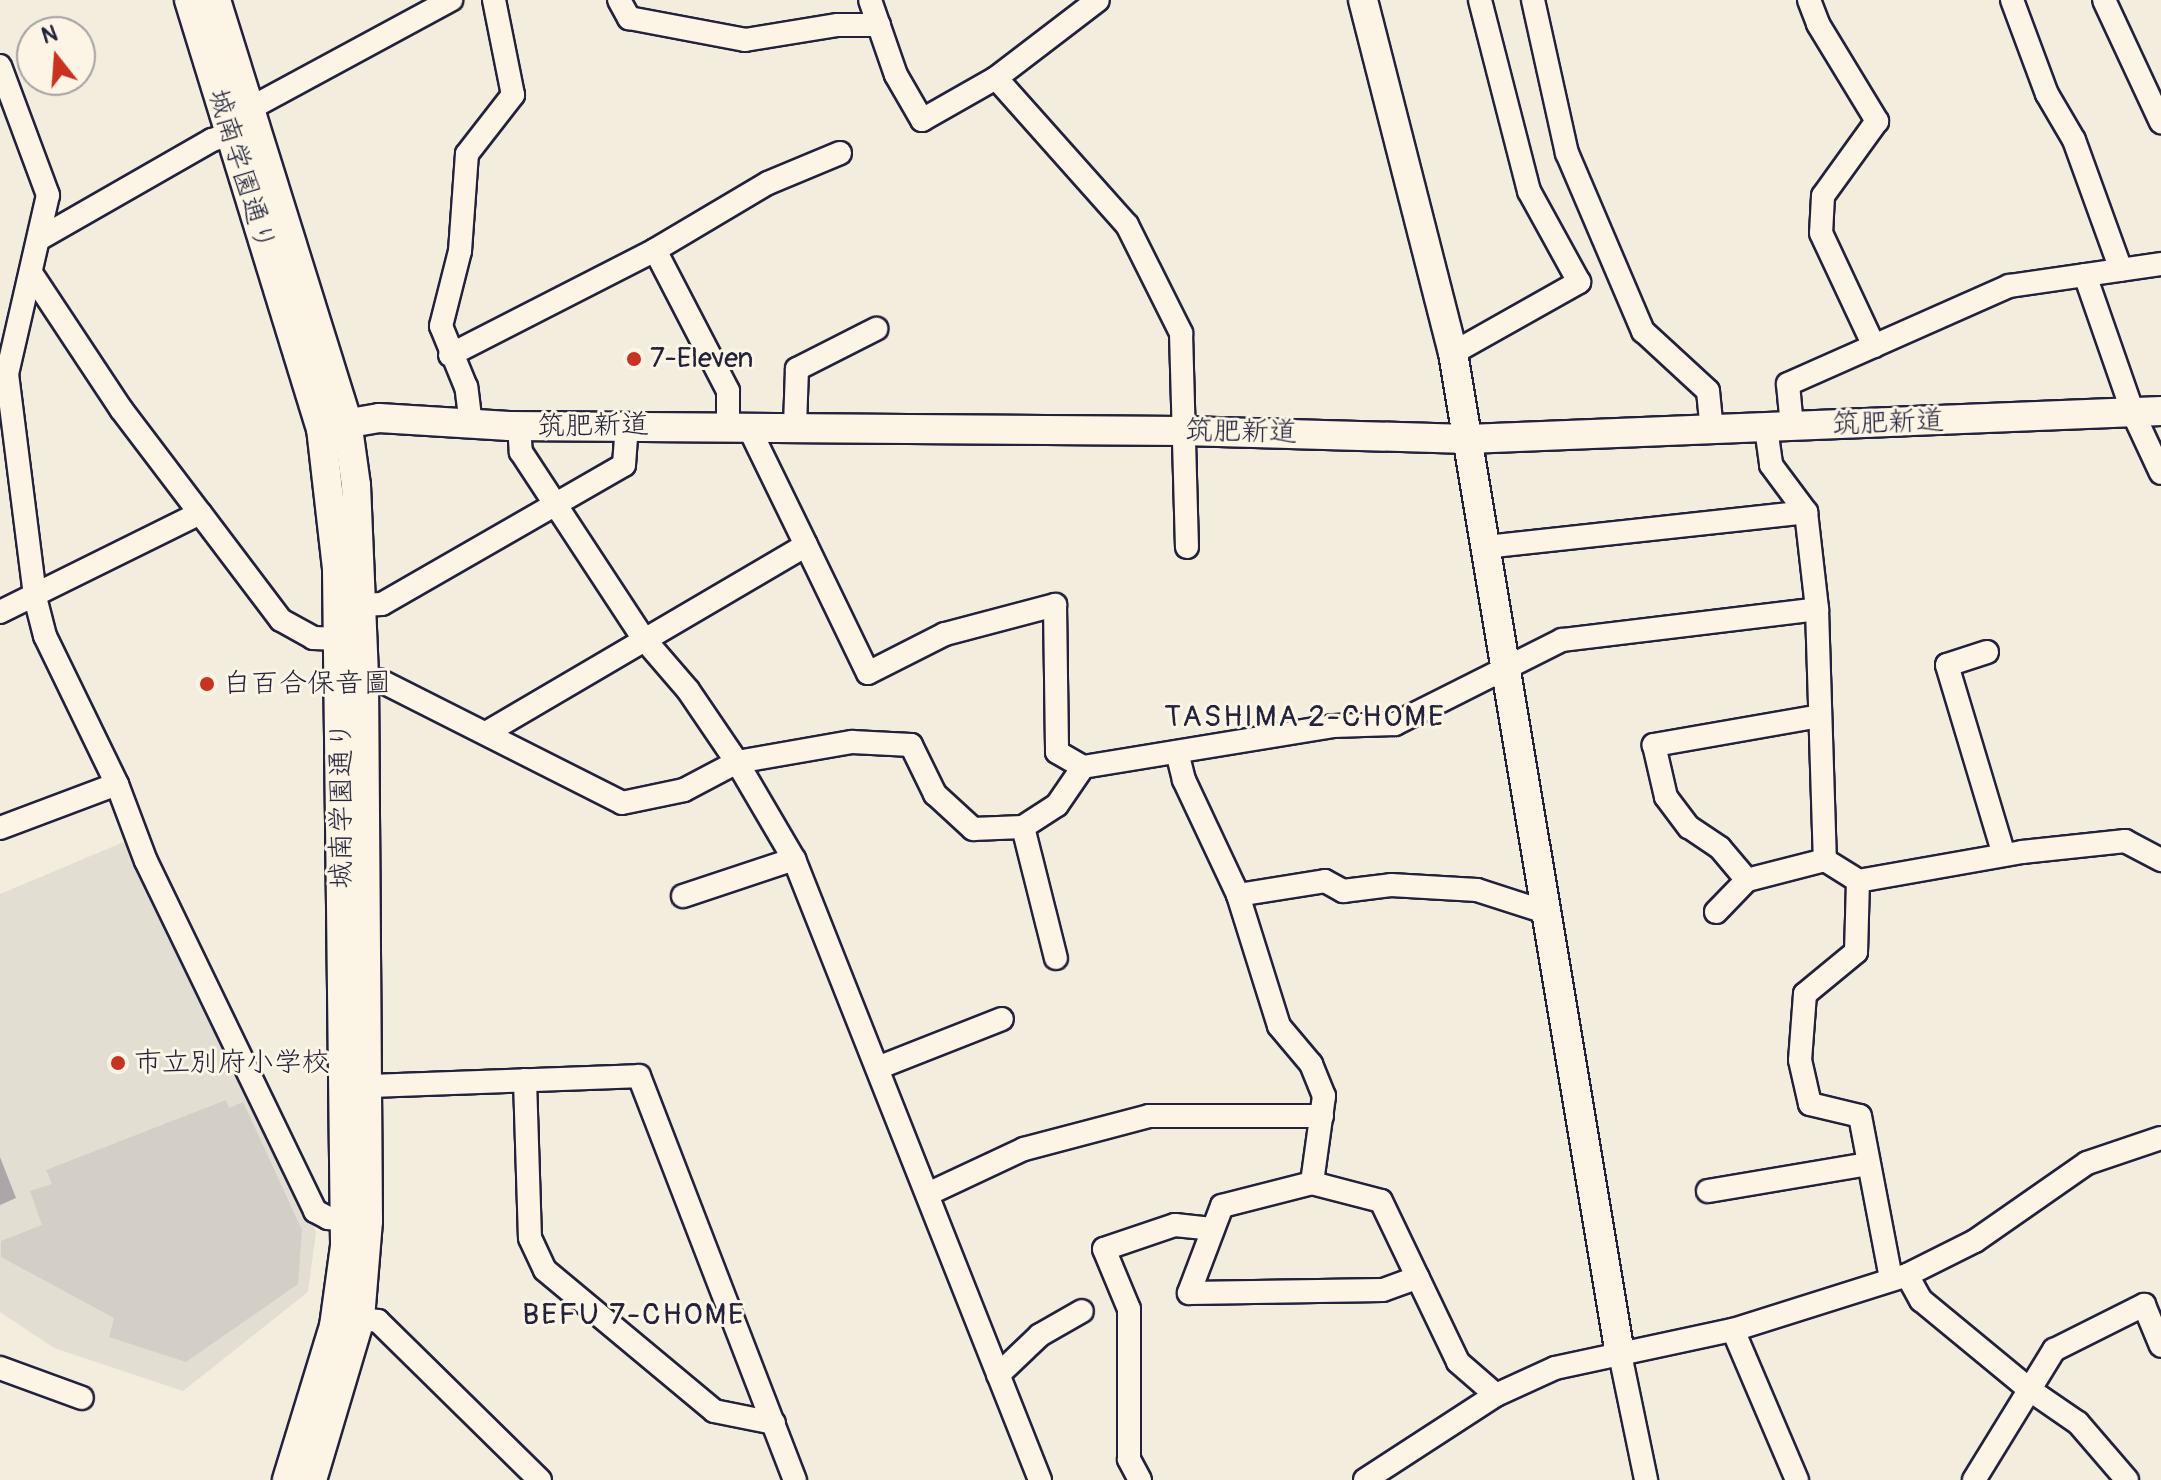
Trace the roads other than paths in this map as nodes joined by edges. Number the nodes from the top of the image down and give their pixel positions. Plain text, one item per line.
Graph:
1 (189, 0) edge
2 (216, 0) edge
3 (451, 0) edge
4 (494, 0) edge
5 (619, 0) edge
6 (870, 0) edge
7 (1098, 0) edge
8 (1363, 0) edge
9 (1480, 0) edge
10 (1533, 0) edge
11 (1809, 0) edge
12 (2012, 0) edge
13 (2104, 0) edge
14 (879, 25) junction
15 (0, 66) edge
16 (996, 78) junction
17 (249, 109) junction
18 (2161, 122) edge
19 (231, 134) junction
20 (840, 153) dead end
21 (39, 239) junction
22 (655, 250) junction
23 (2161, 264) edge
24 (2121, 270) junction
25 (31, 273) junction
26 (2085, 275) junction
27 (876, 329) dead end
28 (1874, 346) junction
29 (1453, 353) junction
30 (450, 355) junction
31 (2161, 411) edge
32 (2133, 413) junction
33 (334, 424) junction
34 (627, 424) junction
35 (471, 425) junction
36 (519, 426) junction
37 (738, 426) junction
38 (795, 426) junction
39 (1779, 428) junction
40 (1183, 431) junction
41 (1712, 431) junction
42 (1468, 439) junction
43 (2161, 473) edge
44 (555, 504) junction
45 (1806, 512) junction
46 (200, 513) junction
47 (806, 545) junction
48 (1187, 547) dead end
49 (1486, 547) junction
50 (35, 597) junction
51 (361, 605) junction
52 (1817, 609) junction
53 (0, 612) edge
54 (341, 639) junction
55 (644, 639) junction
56 (1987, 652) dead end
57 (1506, 673) junction
58 (364, 678) junction
59 (1820, 716) junction
60 (486, 733) junction
61 (1177, 752) junction
62 (737, 762) junction
63 (1083, 767) junction
64 (117, 784) junction
65 (1023, 827) junction
66 (0, 828) edge
67 (2004, 855) junction
68 (794, 859) junction
69 (1825, 860) junction
70 (2161, 860) edge
71 (1747, 880) junction
72 (1858, 881) junction
73 (1238, 895) junction
74 (683, 896) dead end
75 (1542, 911) junction
76 (1716, 912) dead end
77 (1056, 958) dead end
78 (1002, 1019) dead end
79 (880, 1067) junction
80 (525, 1080) junction
81 (368, 1086) junction
82 (1322, 1116) junction
83 (2161, 1138) edge
84 (1867, 1164) junction
85 (1312, 1183) junction
86 (1708, 1191) dead end
87 (930, 1193) junction
88 (357, 1221) junction
89 (1212, 1229) junction
90 (1418, 1277) junction
91 (1899, 1277) junction
92 (1082, 1311) dead end
93 (360, 1319) junction
94 (1733, 1330) junction
95 (2161, 1346) edge
96 (1620, 1354) junction
97 (0, 1368) edge
98 (998, 1375) junction
99 (2030, 1390) junction
100 (1496, 1395) junction
101 (82, 1398) dead end
102 (774, 1423) junction
103 (287, 1480) edge
104 (312, 1480) edge
105 (540, 1480) edge
106 (795, 1480) edge
107 (1040, 1480) edge
108 (1140, 1480) edge
109 (1365, 1480) edge
110 (1646, 1480) edge
111 (1797, 1480) edge
112 (1974, 1480) edge
113 (2127, 1480) edge

1 - 19 street, 城南学園通り
2 - 17 street, 城南学園通り
3 - 17 street
4 - 30 street
5 - 14 street
6 - 14 street
7 - 16 street
8 - 29 street
9 - 29 street
10 - 41 street
11 - 28 street
12 - 24 street
13 - 18 street
14 - 16 street
15 - 21 street
16 - 40 street
17 - 33 street, 城南学園通り
19 - 21 street
19 - 33 street, 城南学園通り
20 - 22 street
21 - 25 street
22 - 30 street
22 - 37 street
23 - 24 street
24 - 26 street
25 - 46 street
25 - 50 street
26 - 28 street
26 - 32 street
27 - 38 street
28 - 39 street
29 - 42 street
30 - 35 street
31 - 32 street, 筑肥新道
32 - 39 street, 筑肥新道
32 - 43 street
33 - 35 street, 筑肥新道
33 - 51 street, 城南学園通り
33 - 54 street, 城南学園通り
34 - 36 street, 筑肥新道
34 - 37 street, 筑肥新道
34 - 44 street
35 - 36 street, 筑肥新道
36 - 44 street
37 - 38 street, 筑肥新道
37 - 47 street
38 - 40 street, 筑肥新道
39 - 41 street, 筑肥新道
39 - 45 street
40 - 42 street, 筑肥新道
40 - 48 street
41 - 42 street, 筑肥新道
42 - 49 street
44 - 51 street
44 - 55 street
45 - 49 street
45 - 52 street
46 - 50 street
46 - 54 street
47 - 55 street
47 - 63 street
49 - 57 street
50 - 53 street
50 - 64 street
51 - 58 street, 城南学園通り
52 - 57 street
52 - 59 street
54 - 88 street, 城南学園通り
55 - 60 street
55 - 62 street
56 - 67 street
57 - 61 street
57 - 75 street
58 - 60 street
58 - 81 street, 城南学園通り
59 - 69 street
59 - 71 street
60 - 62 street
61 - 63 street
61 - 73 street
62 - 65 street
62 - 68 street
63 - 65 street
64 - 66 street
64 - 88 street
65 - 77 street
67 - 70 street
67 - 72 street
68 - 74 street
68 - 79 street
69 - 71 street
69 - 72 street
71 - 76 street
72 - 84 street
73 - 75 street
73 - 82 street
75 - 96 street
78 - 79 street
79 - 87 street
80 - 81 street
80 - 102 street
80 - 102 street
81 - 88 street, 城南学園通り
82 - 85 street
82 - 87 street
83 - 91 street
84 - 86 street
84 - 91 street
85 - 89 street
85 - 90 street
87 - 98 street
88 - 93 street, 城南学園通り
88 - 103 street, 城南学園通り
89 - 90 street
89 - 108 street
90 - 100 street
91 - 94 street
91 - 99 street
92 - 98 street
93 - 104 street, 城南学園通り
93 - 105 street
94 - 96 street
94 - 111 street
95 - 99 street
96 - 100 street
96 - 110 street
97 - 101 street
98 - 107 street
99 - 112 street
99 - 113 street
100 - 109 street
102 - 106 street

